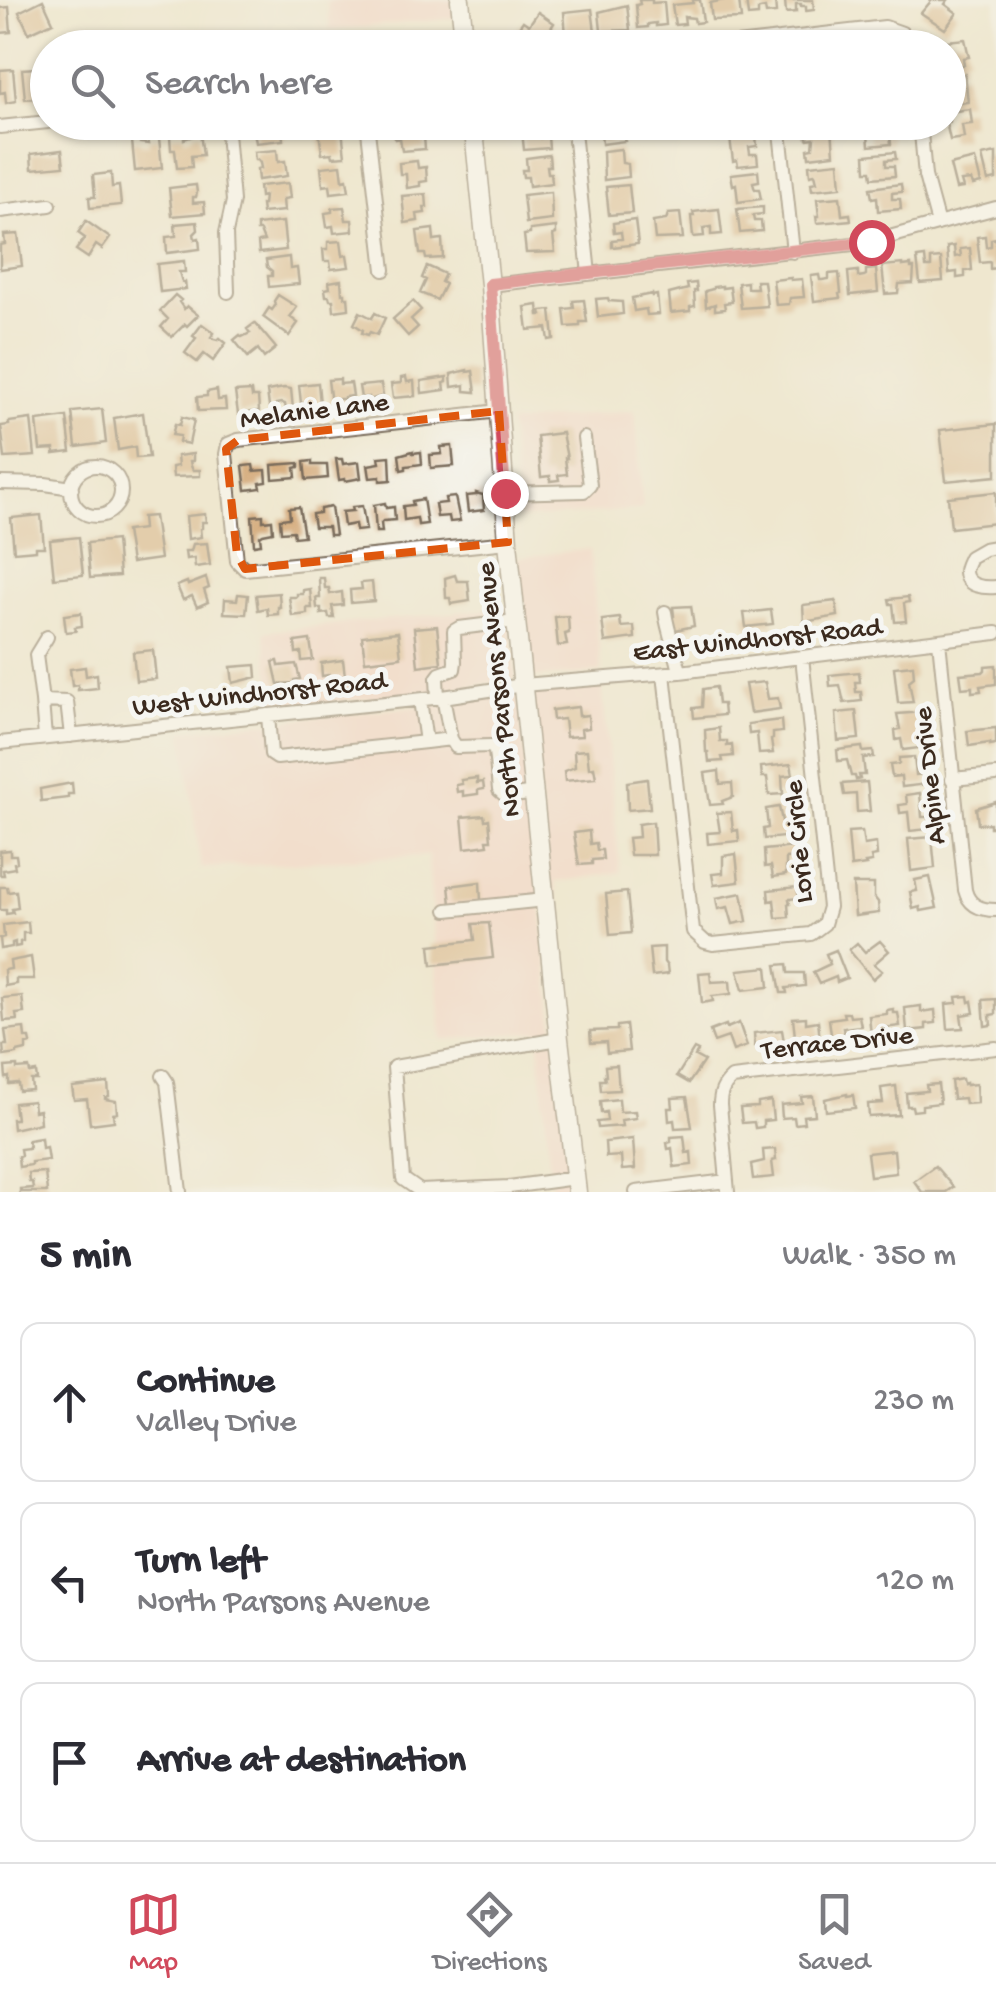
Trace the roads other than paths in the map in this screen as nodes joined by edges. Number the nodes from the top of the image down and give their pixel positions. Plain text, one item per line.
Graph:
1 (460, 0) edge
2 (463, 30) edge
3 (865, 30) edge
4 (894, 30) edge
5 (30, 124) edge
6 (0, 127) edge
7 (228, 140) edge
8 (369, 140) edge
9 (475, 140) edge
10 (575, 140) edge
11 (781, 140) edge
12 (922, 140) edge
13 (50, 206) dead end
14 (996, 208) edge
15 (0, 210) edge
16 (938, 224) junction
17 (793, 252) junction
18 (384, 270) dead end
19 (588, 274) junction
20 (490, 284) junction
21 (228, 292) dead end
22 (499, 411) junction
23 (584, 438) dead end
24 (0, 484) edge
25 (72, 488) dead end
26 (505, 493) junction
27 (508, 542) junction
28 (996, 547) edge
29 (996, 587) edge
30 (664, 612) dead end
31 (516, 622) junction
32 (996, 634) edge
33 (46, 637) dead end
34 (938, 641) junction
35 (802, 656) junction
36 (680, 672) junction
37 (664, 674) junction
38 (523, 684) junction
39 (441, 698) junction
40 (420, 700) junction
41 (42, 701) junction
42 (268, 716) junction
43 (71, 736) junction
44 (44, 738) junction
45 (451, 739) junction
46 (426, 742) junction
47 (0, 743) edge
48 (996, 774) edge
49 (952, 779) junction
50 (535, 794) junction
51 (544, 900) junction
52 (447, 910) dead end
53 (996, 910) edge
54 (558, 1039) junction
55 (996, 1048) edge
56 (164, 1076) dead end
57 (576, 1185) edge
58 (728, 1187) edge
59 (180, 1192) edge
60 (636, 1192) edge

1 - 2 main road
3 - 4 street
5 - 6 street
7 - 21 street
8 - 18 street
9 - 20 main road, North Parsons Avenue
10 - 19 street
11 - 17 street
12 - 16 street
13 - 15 street
14 - 16 street
16 - 17 street
17 - 19 street
19 - 20 street
20 - 22 main road, North Parsons Avenue
22 - 26 main road, North Parsons Avenue
22 - 27 street, Melanie Lane
23 - 26 street
24 - 25 street
26 - 27 main road, North Parsons Avenue
27 - 31 main road, North Parsons Avenue
28 - 29 street
30 - 36 street
31 - 38 main road, North Parsons Avenue
31 - 39 street
32 - 34 street, East Windhorst Road
33 - 41 street
34 - 35 street, East Windhorst Road
34 - 49 street, Alpine Drive
35 - 36 street, East Windhorst Road
35 - 37 street, Lorie Circle
36 - 37 street, East Windhorst Road
37 - 38 street, East Windhorst Road
38 - 39 street, West Windhorst Road
38 - 50 main road, North Parsons Avenue
39 - 40 street, West Windhorst Road
39 - 45 street
40 - 42 street, West Windhorst Road
40 - 46 street
41 - 43 street
41 - 44 street
42 - 43 street, West Windhorst Road
42 - 46 street
43 - 44 street, West Windhorst Road
44 - 47 street, West Windhorst Road
45 - 46 street
45 - 50 street
48 - 49 street
49 - 53 street, Alpine Drive
50 - 51 main road, North Parsons Avenue
51 - 52 street
51 - 54 main road, North Parsons Avenue
54 - 57 main road, North Parsons Avenue
54 - 57 street
55 - 58 street, Terrace Drive
56 - 59 street
58 - 60 street

